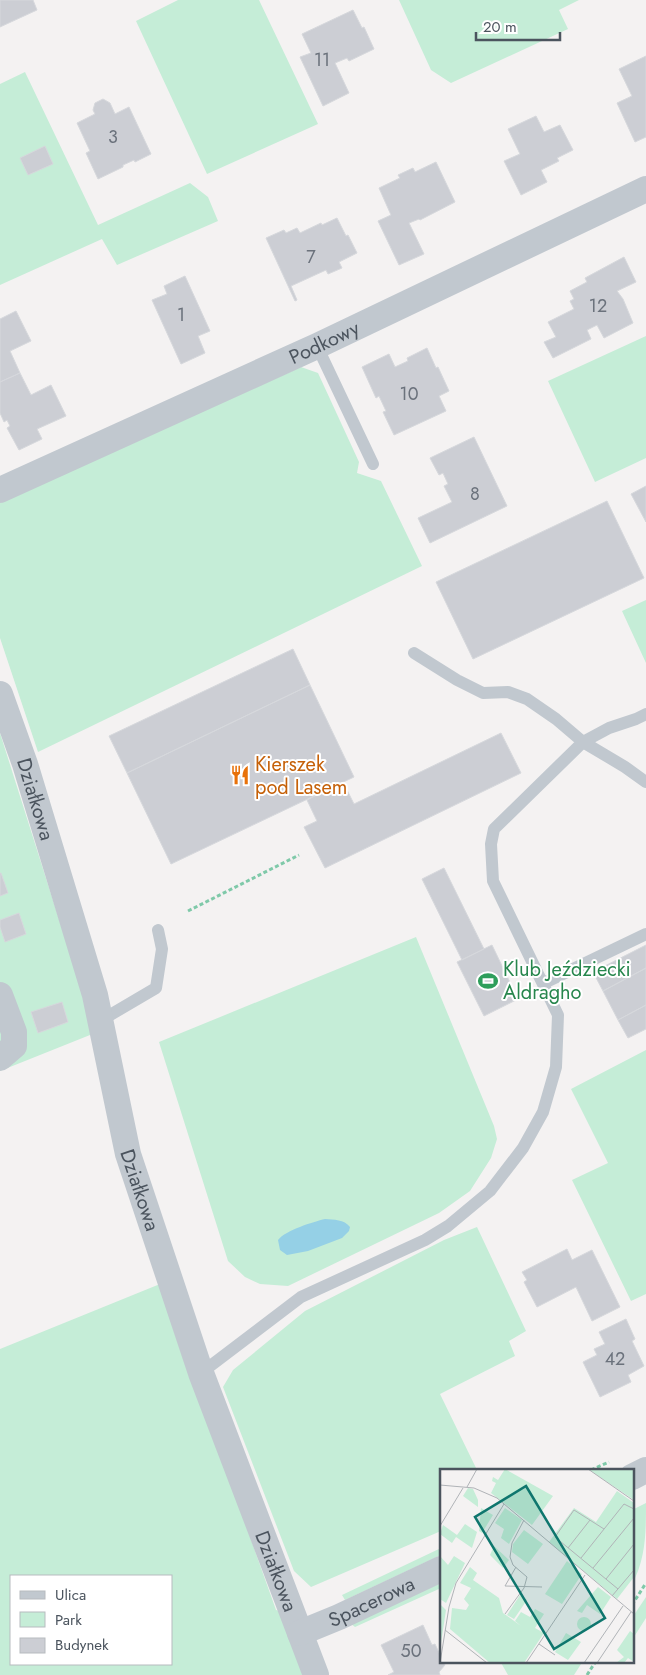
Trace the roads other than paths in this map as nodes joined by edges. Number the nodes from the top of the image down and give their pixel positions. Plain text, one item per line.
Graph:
1 (646, 189) edge
2 (317, 346) junction
3 (372, 464) dead end
4 (0, 490) edge
5 (414, 653) dead end
6 (0, 694) edge
7 (646, 714) edge
8 (582, 742) junction
9 (646, 782) edge
10 (158, 930) dead end
11 (646, 934) edge
12 (544, 983) junction
13 (0, 994) edge
14 (100, 1021) junction
15 (0, 1058) edge
16 (201, 1373) junction
17 (646, 1470) edge
18 (634, 1476) edge
19 (440, 1569) edge
20 (300, 1633) junction
21 (316, 1675) edge

1 - 2 street, Podkowy
2 - 3 lane
2 - 4 street, Podkowy
5 - 8 lane
6 - 14 street, Działkowa
7 - 8 lane
8 - 9 lane
8 - 12 lane
10 - 14 lane
11 - 12 lane
12 - 16 lane
13 - 15 street
14 - 16 street, Działkowa
16 - 20 street, Działkowa
17 - 18 street
19 - 20 street, Spacerowa
20 - 21 street, Działkowa

